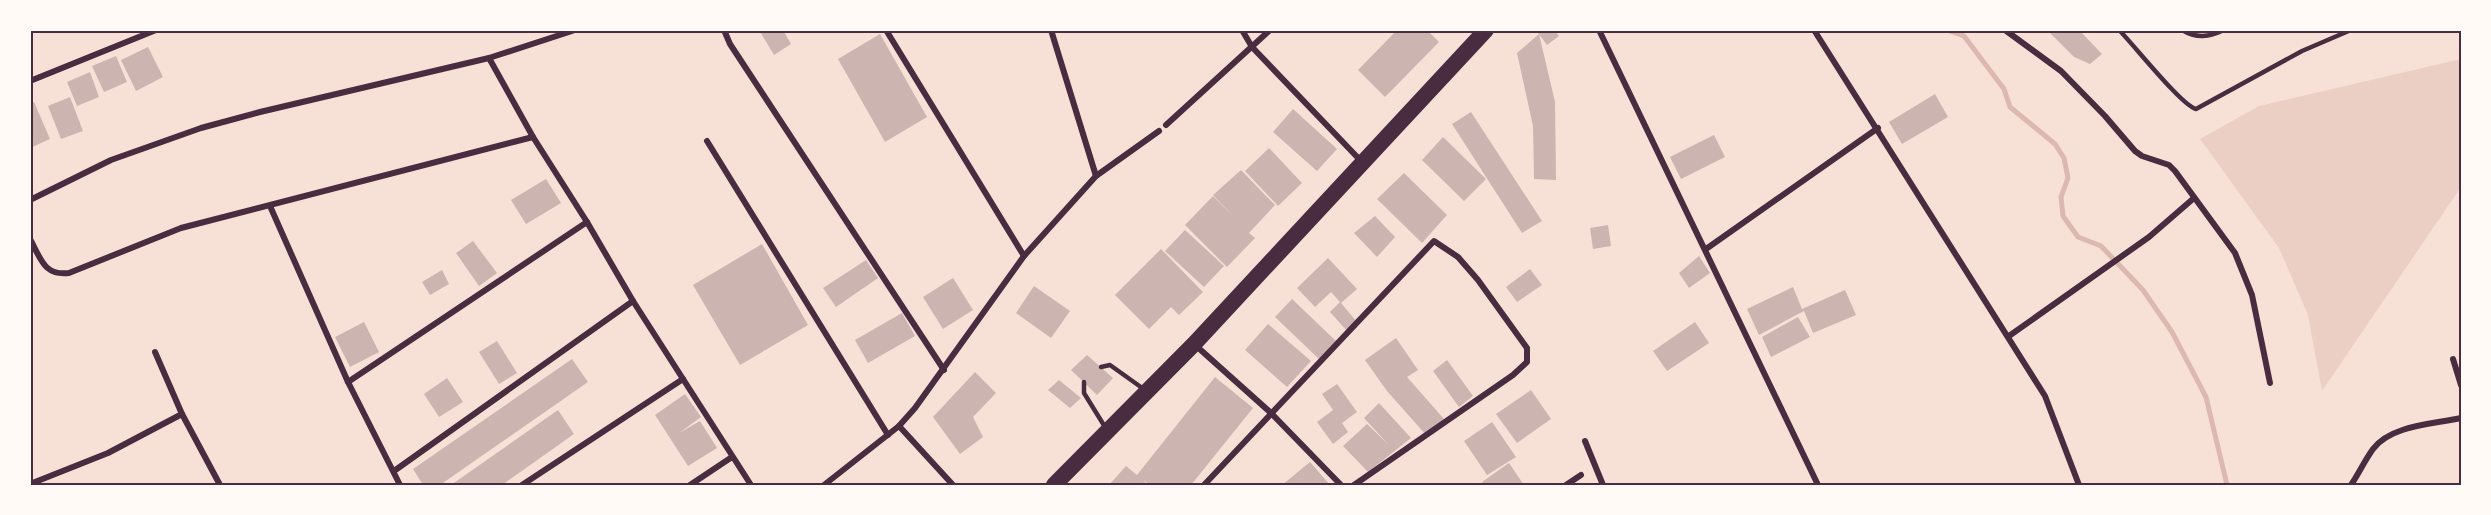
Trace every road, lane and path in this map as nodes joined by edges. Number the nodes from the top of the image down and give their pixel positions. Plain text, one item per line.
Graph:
1 (156, 30) edge
2 (574, 30) edge
3 (724, 30) edge
4 (885, 30) edge
5 (1051, 30) edge
6 (1242, 30) edge
7 (1270, 30) edge
8 (1486, 30) edge
9 (1599, 30) edge
10 (1814, 30) edge
11 (2005, 30) edge
12 (2119, 30) edge
13 (2182, 30) edge
14 (2224, 30) edge
15 (2351, 30) edge
16 (1252, 47) junction
17 (489, 58) junction
18 (30, 81) edge
19 (1166, 125) dead end
20 (1878, 128) junction
21 (1159, 131) dead end
22 (533, 137) junction
23 (707, 141) dead end
24 (1364, 164) junction
25 (1096, 176) junction
26 (2194, 198) junction
27 (30, 200) edge
28 (270, 206) junction
29 (587, 222) junction
30 (30, 239) edge
31 (1706, 249) junction
32 (1024, 256) junction
33 (633, 301) junction
34 (2009, 336) junction
35 (1194, 344) junction
36 (155, 352) dead end
37 (2453, 359) dead end
38 (1101, 367) dead end
39 (944, 370) junction
40 (683, 379) junction
41 (348, 382) junction
42 (1084, 382) dead end
43 (2270, 383) dead end
44 (2461, 385) edge
45 (1148, 391) junction
46 (1271, 413) junction
47 (182, 414) junction
48 (2461, 418) edge
49 (899, 426) junction
50 (1107, 432) junction
51 (888, 435) junction
52 (1585, 441) dead end
53 (732, 457) junction
54 (394, 471) junction
55 (1581, 475) dead end
56 (30, 484) edge
57 (220, 485) edge
58 (400, 485) edge
59 (522, 485) edge
60 (690, 485) edge
61 (751, 485) edge
62 (824, 485) edge
63 (953, 485) edge
64 (1054, 485) edge
65 (1204, 485) edge
66 (1341, 485) edge
67 (1354, 485) edge
68 (1566, 485) edge
69 (1603, 485) edge
70 (1818, 485) edge
71 (2079, 485) edge
72 (2351, 485) edge

1 - 18 street
2 - 17 street
3 - 39 street
4 - 32 street
5 - 25 street
6 - 16 street
7 - 16 street
8 - 24 highway
9 - 31 street
10 - 20 street
11 - 26 street
12 - 15 lane
13 - 14 lane
16 - 19 street
16 - 24 street
17 - 22 street
17 - 27 street
20 - 31 street
20 - 34 street
21 - 25 street
22 - 28 street
22 - 29 street
23 - 51 street
24 - 35 highway
25 - 32 street
26 - 34 street
26 - 43 street
28 - 30 street
28 - 41 street
29 - 33 street
29 - 41 street
31 - 70 street
32 - 39 street
33 - 40 street
33 - 54 street
34 - 71 street
35 - 45 highway
35 - 46 street
36 - 47 street
37 - 44 street
38 - 45 lane
39 - 49 street
40 - 53 street
40 - 59 street
41 - 54 street
42 - 50 lane
45 - 50 highway
46 - 65 street
46 - 66 street
46 - 67 street
47 - 56 street
47 - 57 street
48 - 72 street
49 - 51 street
49 - 63 street
50 - 64 highway
51 - 62 street
52 - 69 street
53 - 60 street
53 - 61 street
54 - 58 street
55 - 68 street

